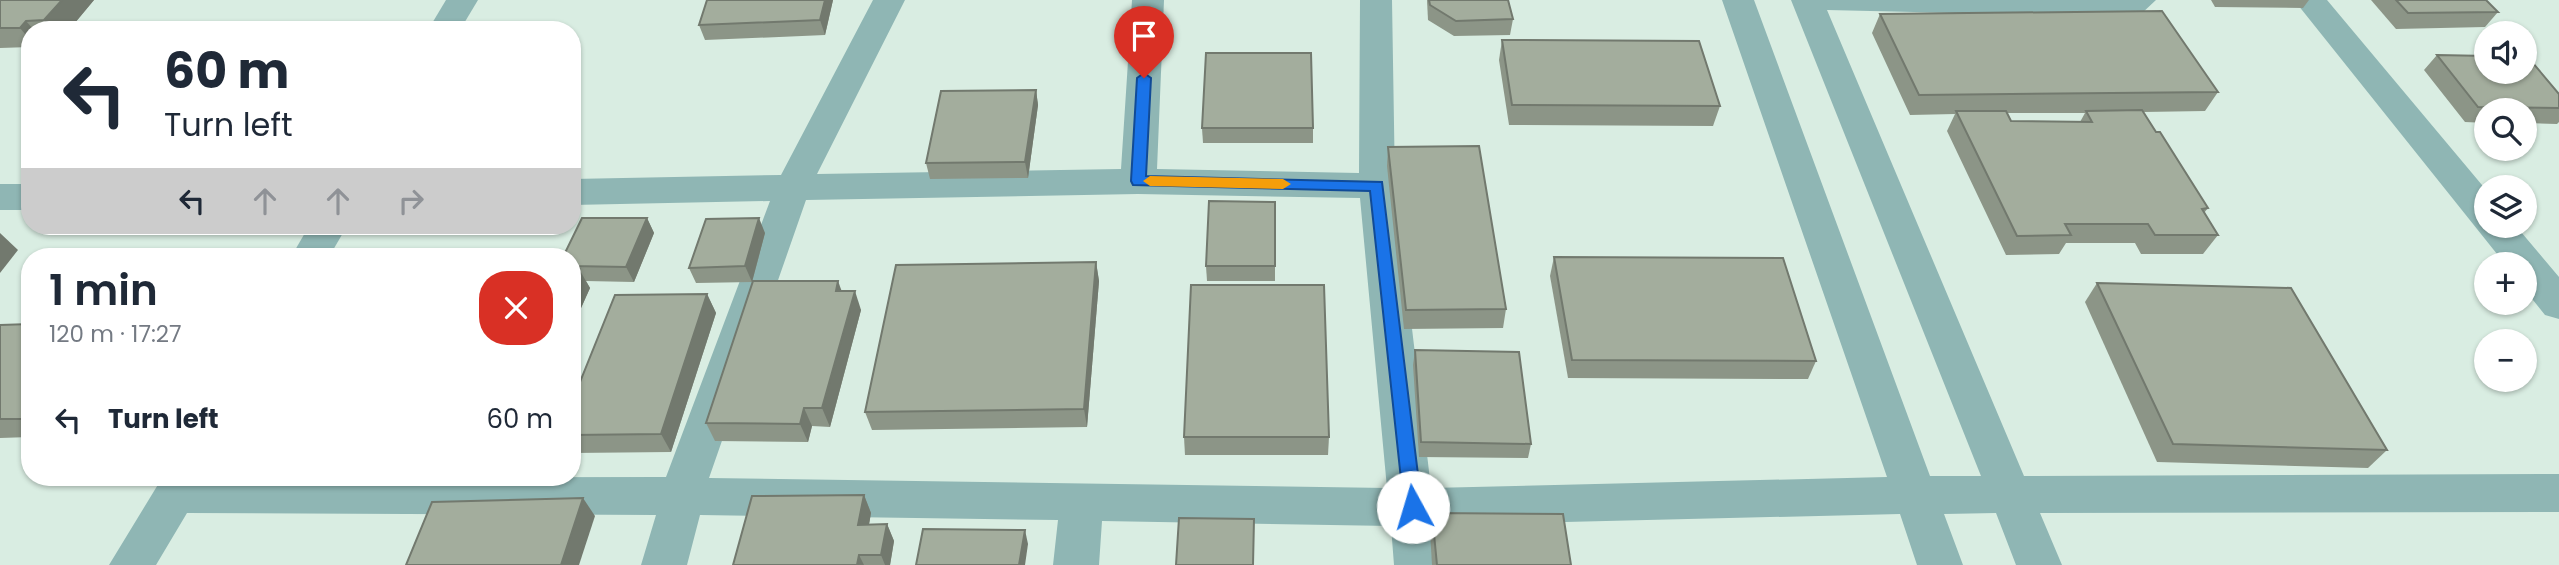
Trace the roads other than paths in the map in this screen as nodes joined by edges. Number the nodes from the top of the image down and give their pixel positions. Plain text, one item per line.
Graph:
1 (462, 0) edge
2 (890, 0) edge
3 (1149, 0) edge
4 (1376, 0) edge
5 (1738, 0) edge
6 (1807, 0) edge
7 (1815, 0) edge
8 (2140, 0) edge
9 (2311, 0) edge
10 (449, 21) edge
11 (1138, 181) junction
12 (1377, 186) junction
13 (792, 188) junction
14 (581, 192) edge
15 (0, 197) edge
16 (21, 197) edge
17 (2474, 200) edge
18 (2505, 238) edge
19 (2559, 304) edge
20 (180, 486) edge
21 (2559, 493) edge
22 (1915, 495) junction
23 (2011, 495) junction
24 (681, 496) junction
25 (1082, 503) junction
26 (1413, 507) junction
27 (132, 565) edge
28 (664, 565) edge
29 (1076, 565) edge
30 (1417, 565) edge
31 (1940, 565) edge
32 (2039, 565) edge

1 - 10 street
2 - 13 street
3 - 11 street
4 - 12 street
5 - 22 street
6 - 23 street
7 - 8 street
9 - 17 street
11 - 12 street
11 - 13 street
12 - 26 street
13 - 14 street
13 - 24 street
15 - 16 street
18 - 19 street
20 - 24 street
20 - 27 street
21 - 23 street
22 - 23 street
22 - 26 street
22 - 31 street
23 - 32 street
24 - 25 street
24 - 28 street
25 - 26 street
25 - 29 street
26 - 30 street

